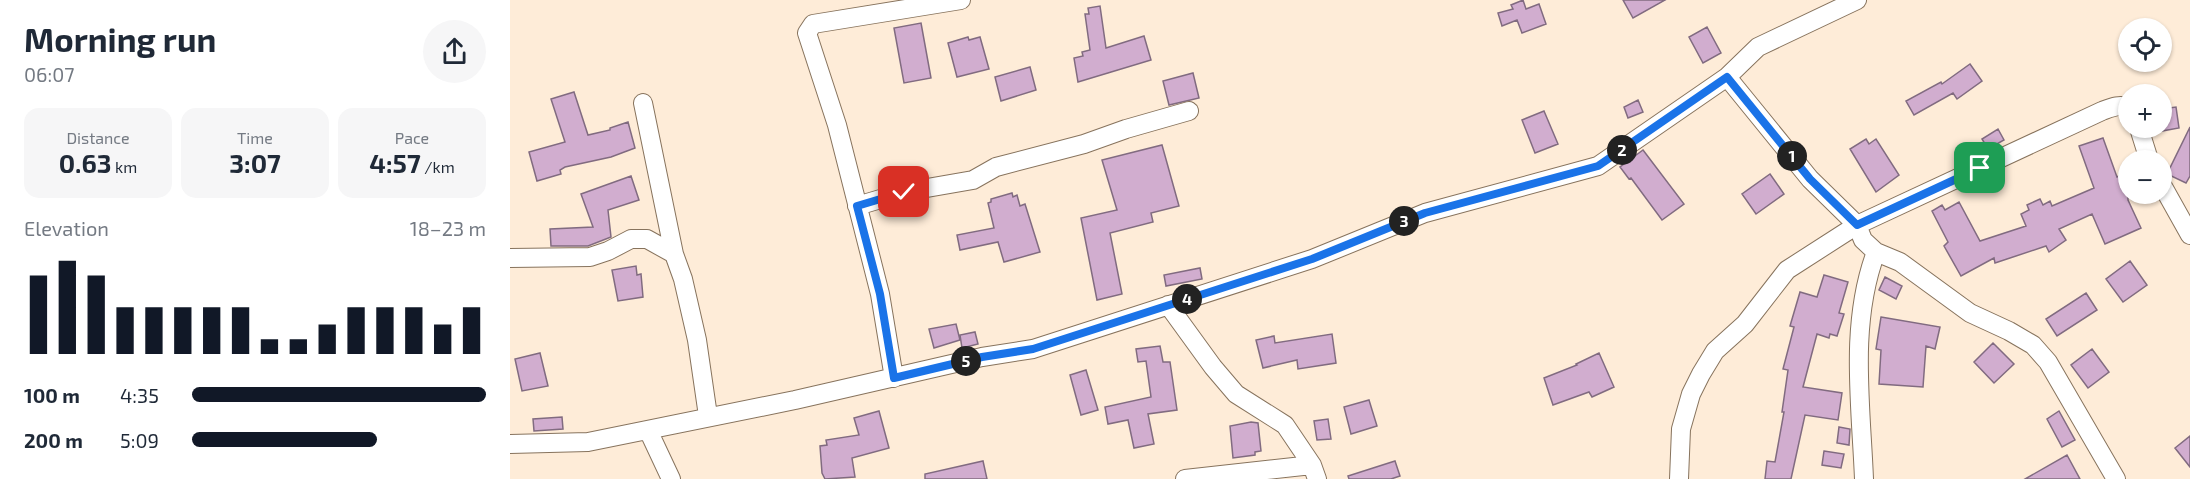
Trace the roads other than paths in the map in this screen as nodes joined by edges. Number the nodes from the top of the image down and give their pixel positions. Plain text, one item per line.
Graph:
1 (961, 0) edge
2 (1857, 0) edge
3 (1727, 77) junction
4 (642, 104) dead end
5 (2118, 106) edge
6 (1189, 111) dead end
7 (2172, 203) edge
8 (857, 206) junction
9 (1857, 225) junction
10 (2190, 235) edge
11 (1876, 252) junction
12 (674, 254) junction
13 (510, 258) edge
14 (1168, 305) junction
15 (894, 378) junction
16 (708, 416) junction
17 (648, 430) junction
18 (510, 444) edge
19 (1315, 472) edge
20 (671, 479) edge
21 (1185, 479) edge
22 (1679, 479) edge
23 (1864, 479) edge
24 (2116, 479) edge

1 - 8 street
2 - 3 street
3 - 9 street
3 - 14 street
4 - 12 street
5 - 9 street
6 - 8 street
7 - 10 street
8 - 15 street
9 - 11 street
9 - 22 street
11 - 23 street
11 - 24 street
12 - 13 street
12 - 16 street
14 - 15 street
14 - 19 street
15 - 16 street
16 - 17 street
17 - 18 street
17 - 20 street
19 - 21 street

